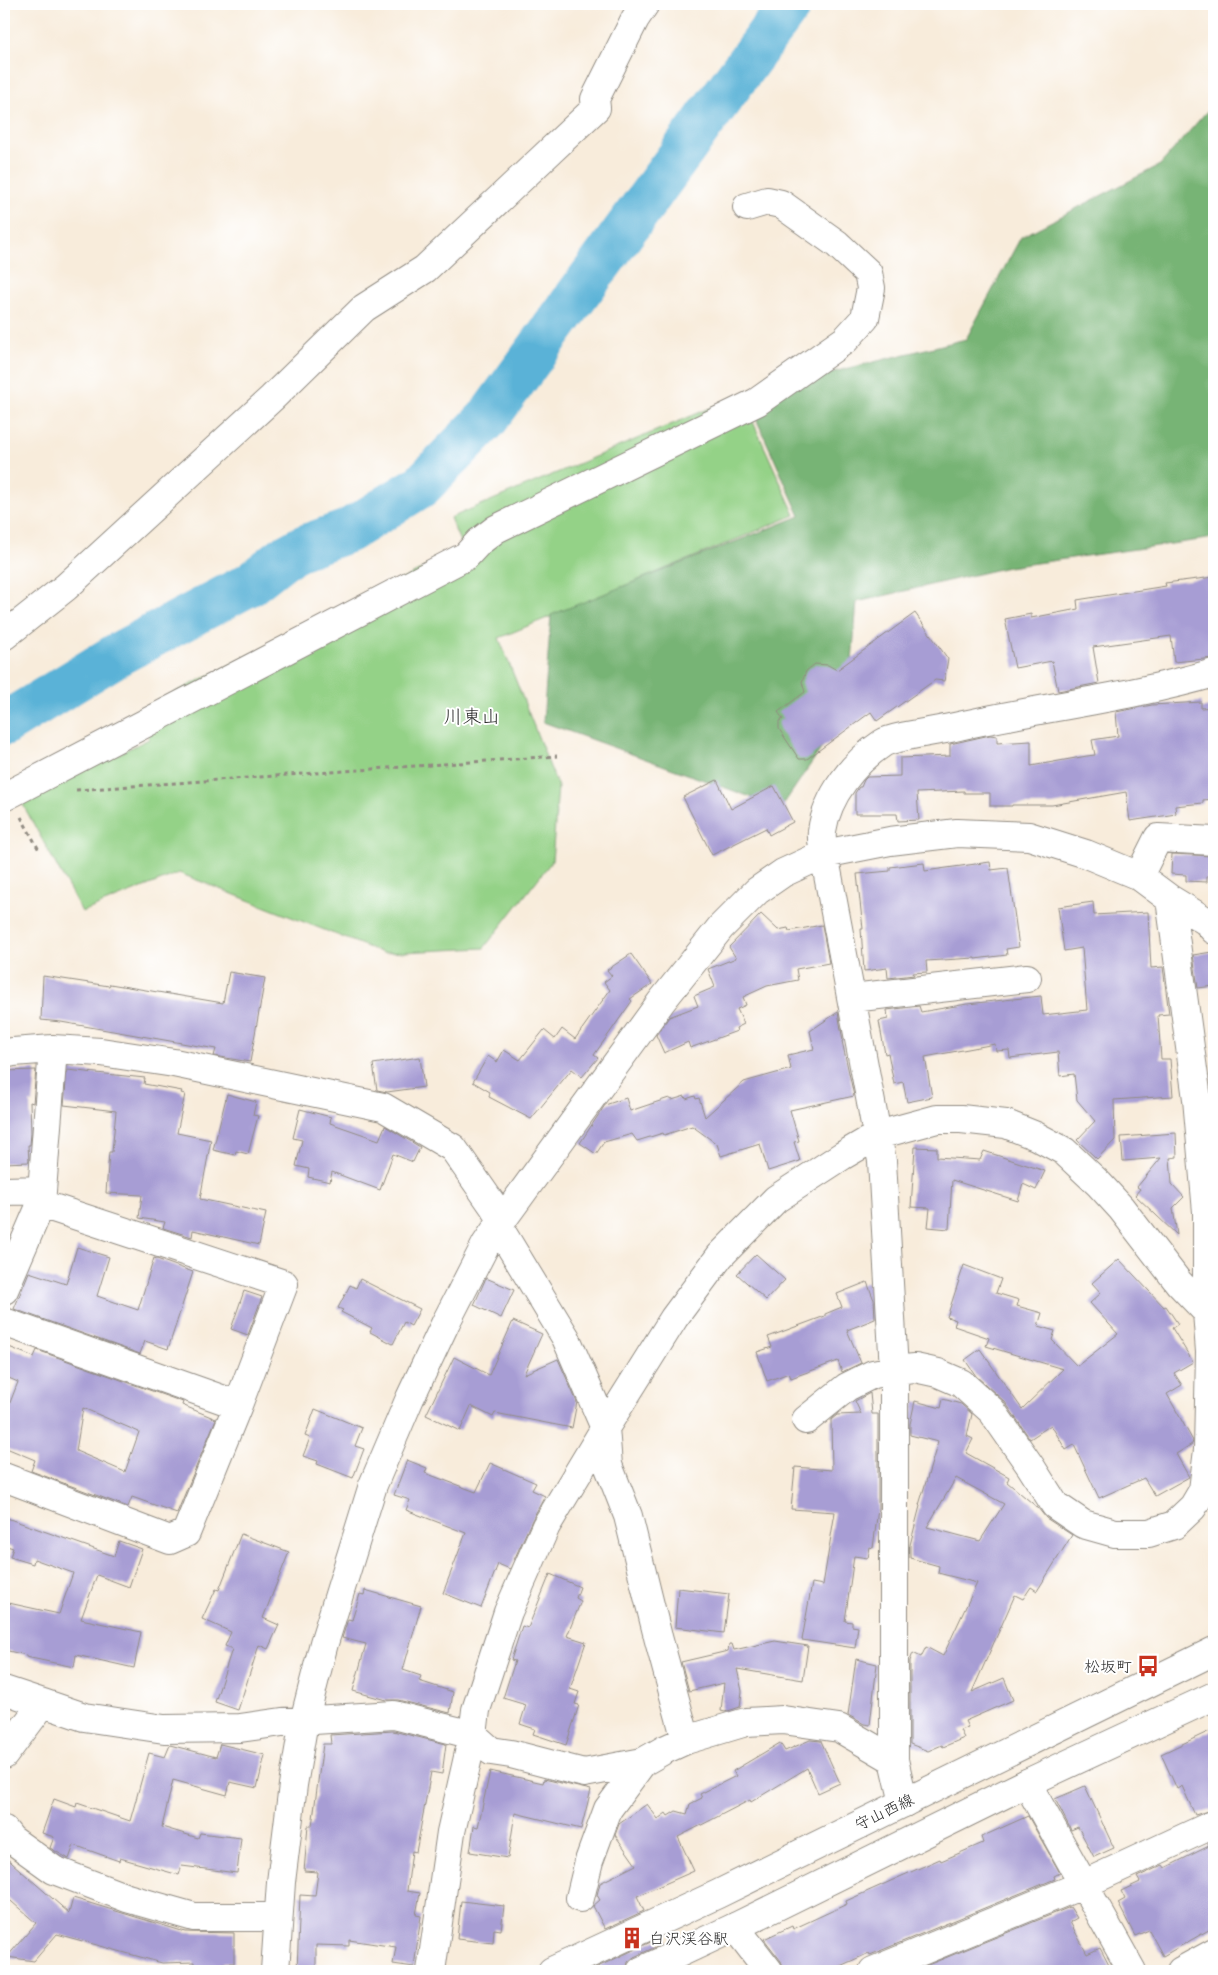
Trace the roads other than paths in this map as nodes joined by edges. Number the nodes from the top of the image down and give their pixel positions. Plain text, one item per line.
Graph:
1 (645, 4) edge
2 (746, 207) dead end
3 (4, 636) edge
4 (1214, 673) edge
5 (6, 796) edge
6 (1214, 840) edge
7 (824, 854) junction
8 (1139, 876) junction
9 (1170, 899) junction
10 (1214, 930) edge
11 (1027, 978) dead end
12 (852, 998) junction
13 (53, 1049) junction
14 (4, 1054) edge
15 (878, 1135) junction
16 (4, 1191) edge
17 (42, 1197) junction
18 (500, 1223) junction
19 (4, 1290) edge
20 (1207, 1312) junction
21 (4, 1322) edge
22 (894, 1370) junction
23 (238, 1405) junction
24 (806, 1420) dead end
25 (605, 1428) junction
26 (4, 1477) edge
27 (1214, 1651) edge
28 (4, 1690) edge
29 (1214, 1696) edge
30 (43, 1703) junction
31 (304, 1721) junction
32 (473, 1735) junction
33 (686, 1740) junction
34 (4, 1755) edge
35 (894, 1760) junction
36 (643, 1762) junction
37 (1027, 1783) junction
38 (904, 1803) junction
39 (1214, 1824) edge
40 (4, 1830) edge
41 (1082, 1885) junction
42 (580, 1898) dead end
43 (278, 1917) junction
44 (735, 1927) junction
45 (1214, 1952) edge
46 (275, 1971) edge
47 (431, 1971) edge
48 (552, 1971) edge
49 (641, 1971) edge
50 (769, 1971) edge
51 (873, 1971) edge
52 (1132, 1971) edge
53 (1181, 1971) edge

1 - 3 street
2 - 5 street
4 - 7 street
6 - 8 street
7 - 8 street
7 - 12 street
7 - 18 street
8 - 9 street
9 - 10 street
9 - 20 street
11 - 12 street
12 - 15 street
13 - 14 street
13 - 17 street
13 - 18 street
15 - 20 street
15 - 22 street
15 - 25 street
16 - 17 street
17 - 19 street
17 - 23 street
18 - 25 street
18 - 31 street
20 - 22 street
21 - 23 street
22 - 24 street
22 - 35 street
23 - 26 street
25 - 32 street
25 - 33 street
27 - 38 street, 守山西線
28 - 30 street
29 - 37 street
30 - 31 street
30 - 34 street
31 - 32 street
31 - 43 street
32 - 36 street
32 - 47 street
33 - 35 street
33 - 36 street
35 - 38 street
36 - 42 street
37 - 41 street
37 - 44 street
38 - 48 street, 守山西線
39 - 41 street
40 - 43 street
41 - 51 street
41 - 52 street
43 - 46 street
44 - 49 street
44 - 50 street
45 - 53 street

